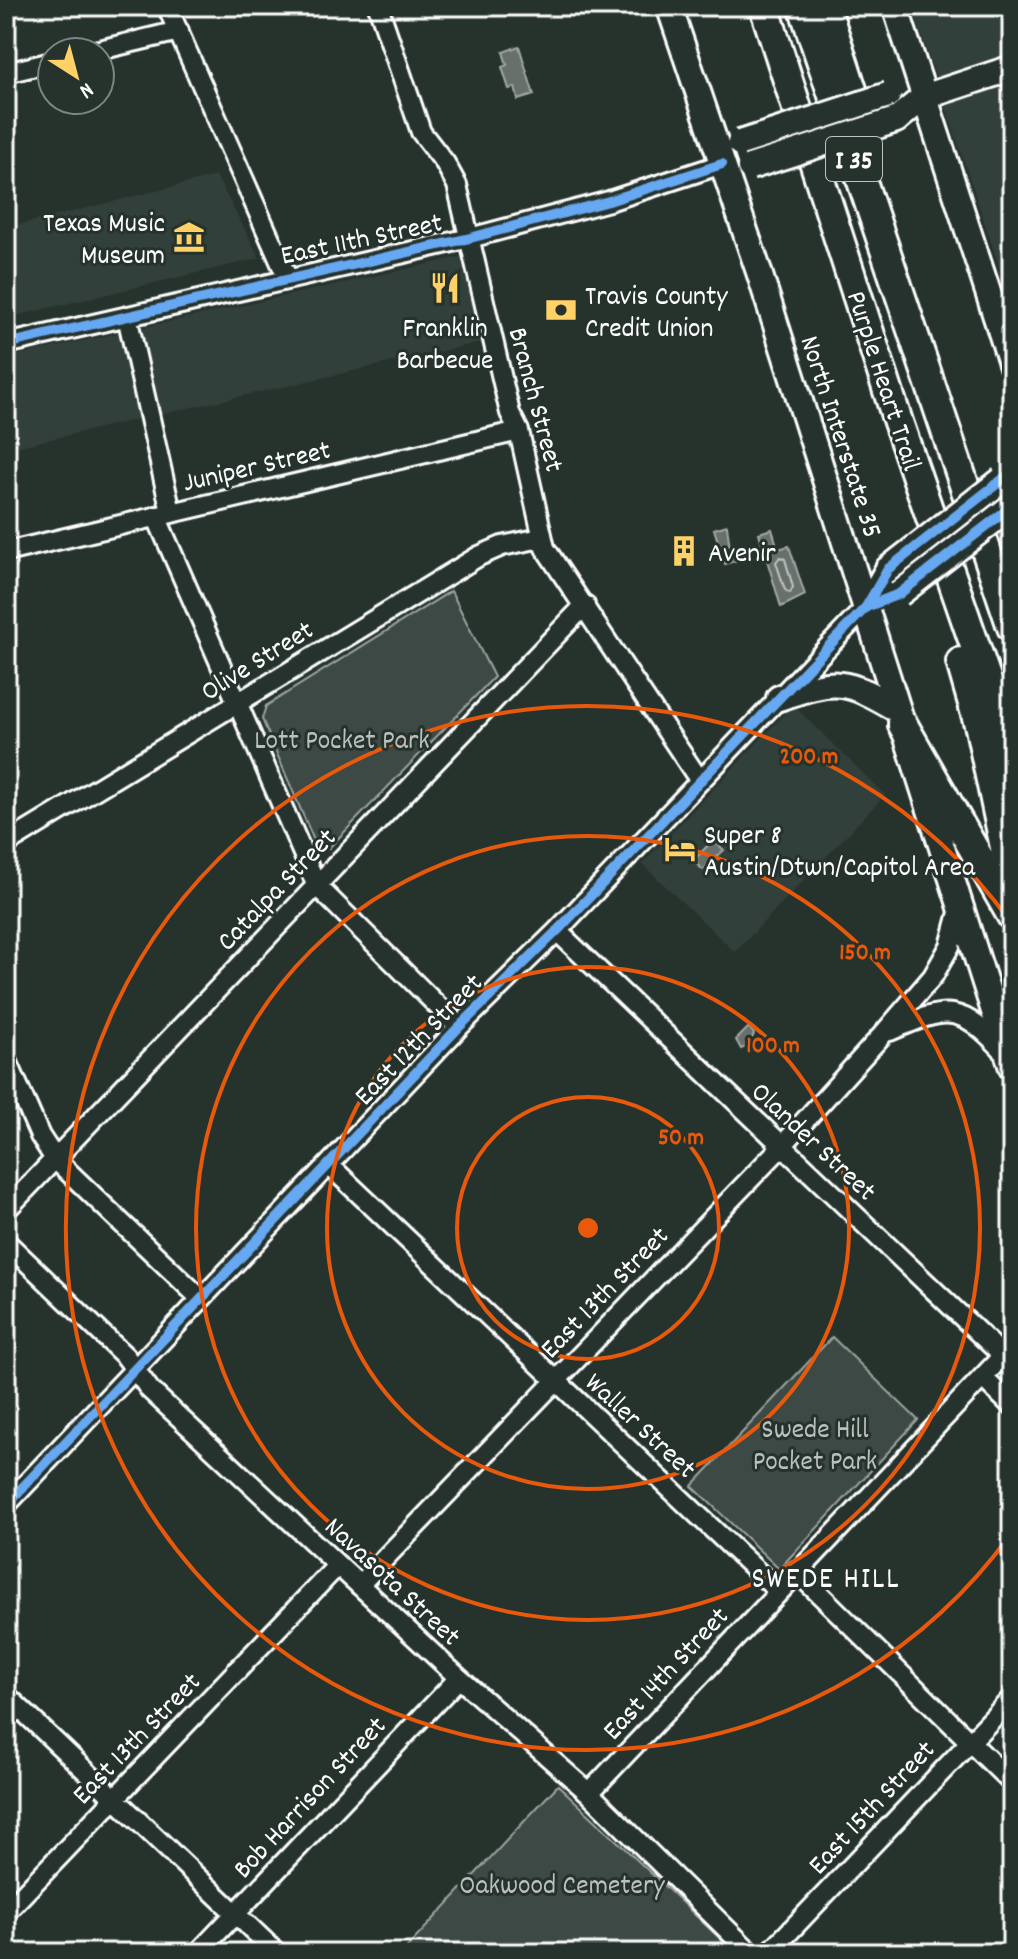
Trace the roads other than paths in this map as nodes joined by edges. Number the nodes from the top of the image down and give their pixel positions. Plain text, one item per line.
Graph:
1 (167, 6) edge
2 (378, 6) edge
3 (669, 6) edge
4 (744, 6) edge
5 (764, 6) edge
6 (803, 6) edge
7 (825, 6) edge
8 (895, 6) edge
9 (179, 31) junction
10 (116, 46) edge
11 (36, 66) edge
12 (1012, 68) edge
13 (6, 73) edge
14 (924, 97) junction
15 (722, 164) junction
16 (470, 238) junction
17 (287, 277) junction
18 (858, 294) junction
19 (907, 311) junction
20 (127, 316) junction
21 (6, 344) edge
22 (1010, 358) edge
23 (939, 408) junction
24 (898, 422) junction
25 (519, 431) junction
26 (1012, 472) edge
27 (1012, 506) edge
28 (163, 514) junction
29 (541, 538) junction
30 (6, 552) edge
31 (1012, 576) edge
32 (585, 605) junction
33 (866, 607) junction
34 (1012, 627) edge
35 (779, 698) junction
36 (236, 703) junction
37 (900, 718) junction
38 (1012, 753) edge
39 (700, 781) junction
40 (6, 844) edge
41 (1004, 883) edge
42 (317, 886) junction
43 (960, 909) junction
44 (1012, 916) edge
45 (557, 931) junction
46 (459, 1027) junction
47 (884, 1033) junction
48 (6, 1058) edge
49 (1009, 1060) edge
50 (781, 1147) junction
51 (55, 1159) junction
52 (329, 1165) junction
53 (6, 1210) edge
54 (6, 1242) edge
55 (201, 1299) junction
56 (1007, 1350) edge
57 (135, 1369) junction
58 (983, 1378) junction
59 (555, 1381) junction
60 (1012, 1406) edge
61 (6, 1505) edge
62 (338, 1565) junction
63 (796, 1571) junction
64 (359, 1585) junction
65 (778, 1591) junction
66 (459, 1678) junction
67 (6, 1695) edge
68 (1012, 1698) edge
69 (970, 1741) junction
70 (1012, 1783) edge
71 (589, 1793) junction
72 (114, 1799) junction
73 (6, 1912) edge
74 (235, 1914) junction
75 (198, 1953) edge
76 (277, 1953) edge
77 (751, 1953) edge
78 (769, 1953) edge

1 - 9 street
2 - 16 street, Branch Street
3 - 15 main road, North Interstate 35
4 - 18 highway
5 - 18 highway, Purple Heart Trail / I 35
6 - 19 highway, Purple Heart Trail / I 35
7 - 19 highway
8 - 14 main road
9 - 10 street
9 - 17 street
11 - 13 street
12 - 14 main road, East 11th Street
14 - 15 main road, East 11th Street, bridge
14 - 15 main road, East 11th Street, bridge
14 - 22 main road
15 - 16 street, East 11th Street
15 - 33 main road, North Interstate 35
16 - 17 street, East 11th Street
16 - 25 street, Branch Street
17 - 20 street, East 11th Street
18 - 24 highway, Purple Heart Trail / I 35
19 - 23 highway, Purple Heart Trail / I 35
20 - 21 street, East 11th Street
20 - 28 street
23 - 31 highway
23 - 34 highway, Purple Heart Trail / I 35
24 - 38 highway, Purple Heart Trail / I 35
24 - 41 highway
25 - 28 street, Juniper Street
25 - 29 street, Branch Street
26 - 33 main road, East 12th Street, bridge
27 - 33 main road, East 12th Street, bridge
28 - 30 street, Juniper Street
28 - 36 street
29 - 32 street, Branch Street
29 - 36 street, Olive Street
32 - 39 street, Branch Street
32 - 42 street, Catalpa Street
33 - 35 street, East 12th Street
33 - 37 main road, North Interstate 35
35 - 37 main road
35 - 39 street, East 12th Street
36 - 40 street, Olive Street
36 - 42 street
37 - 41 highway
37 - 43 main road, North Interstate 35
39 - 45 street, East 12th Street
41 - 44 highway
42 - 46 street
42 - 51 street, Catalpa Street
43 - 47 street, East 13th Street
43 - 49 main road, North Interstate 35
45 - 46 street, East 12th Street
45 - 50 street, Olander Street
46 - 52 street, East 12th Street
47 - 49 street, East 13th Street
47 - 50 street, East 13th Street
48 - 51 street
50 - 56 street, Olander Street
50 - 59 street, East 13th Street
51 - 53 street, Catalpa Street
51 - 55 street
52 - 55 street, East 12th Street
52 - 59 street, Waller Street
54 - 57 street, Navasota Street
55 - 57 street, East 12th Street
56 - 58 street, East 14th Street
57 - 61 street, East 12th Street
57 - 62 street, Navasota Street
58 - 60 street
58 - 63 street, East 14th Street
59 - 64 street, East 13th Street
59 - 65 street, Waller Street
62 - 64 street, Navasota Street
62 - 72 street, East 13th Street
63 - 65 street, East 14th Street
63 - 69 street
64 - 66 street, Navasota Street
65 - 71 street, East 14th Street
66 - 71 street, Navasota Street
66 - 74 street, Bob Harrison Street
67 - 72 street
68 - 69 street, East 15th Street
69 - 70 street
69 - 78 street, East 15th Street
71 - 77 street, Navasota Street
72 - 73 street, East 13th Street
72 - 74 street
74 - 75 street, Bob Harrison Street
74 - 76 street

